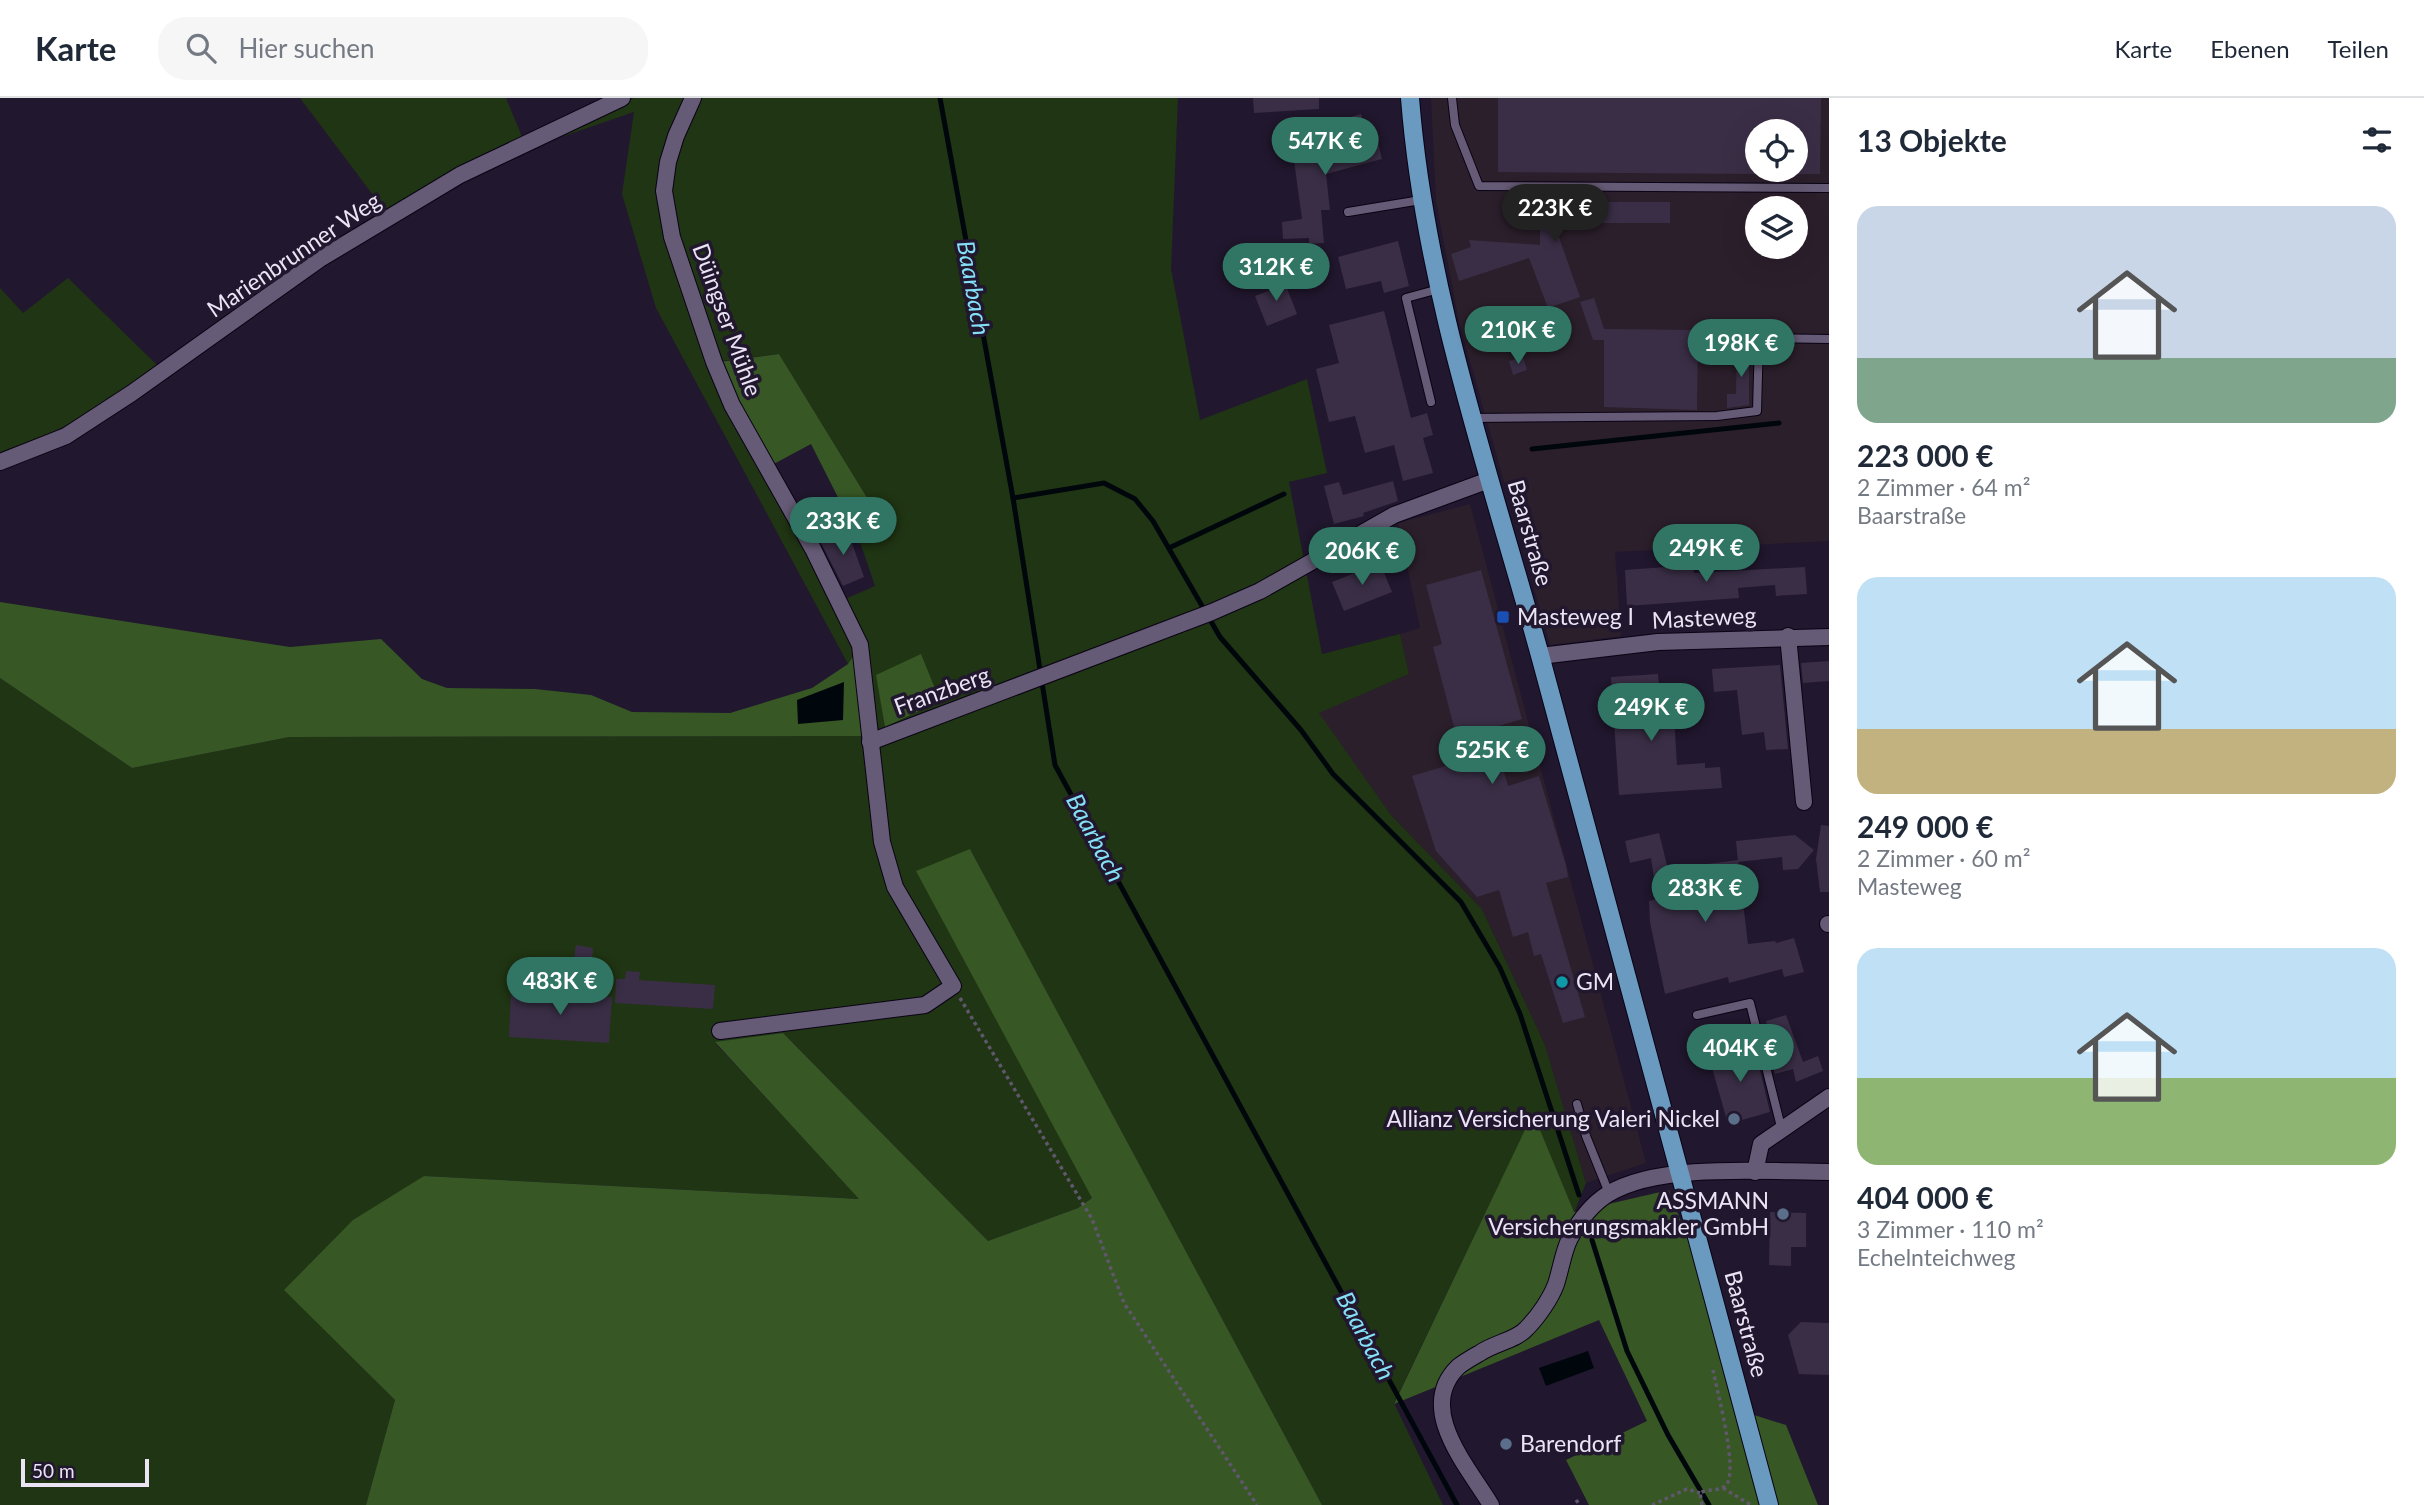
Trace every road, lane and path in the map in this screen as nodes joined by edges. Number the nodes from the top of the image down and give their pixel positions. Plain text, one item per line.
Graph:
1 (622, 98) edge
2 (693, 98) edge
3 (1410, 98) edge
4 (1452, 98) edge
5 (1829, 188) edge
6 (1421, 200) junction
7 (1348, 212) dead end
8 (1439, 289) junction
9 (1829, 339) edge
10 (1431, 402) dead end
11 (1472, 418) junction
12 (0, 462) edge
13 (1489, 480) junction
14 (1788, 636) junction
15 (1829, 637) edge
16 (1540, 656) junction
17 (870, 742) junction
18 (1804, 802) dead end
19 (953, 986) junction
20 (1697, 1016) dead end
21 (720, 1031) dead end
22 (1829, 1097) edge
23 (1577, 1104) dead end
24 (1781, 1127) junction
25 (1755, 1172) junction
26 (1829, 1172) edge
27 (1681, 1174) junction
28 (1609, 1193) junction
29 (1712, 1362) dead end
30 (1723, 1488) junction
31 (1702, 1492) junction
32 (1576, 1500) dead end
33 (1257, 1505) edge
34 (1491, 1505) edge
35 (1580, 1505) edge
36 (1652, 1505) edge
37 (1702, 1505) edge
38 (1751, 1505) edge
39 (1769, 1505) edge

1 - 12 street, Marienbrunner Weg
2 - 17 street, Düingser Mühle
3 - 6 main road, Baarstraße
4 - 5 lane
6 - 7 lane
6 - 8 main road, Baarstraße
8 - 10 lane
8 - 11 main road, Baarstraße
9 - 11 lane
11 - 13 main road, Baarstraße
13 - 16 main road, Baarstraße
13 - 17 street, Franzberg
14 - 15 street, Masteweg
14 - 16 street, Masteweg
14 - 18 street, Masteweg
16 - 27 main road, Baarstraße
17 - 19 street
19 - 21 street
19 - 33 path
20 - 24 lane
22 - 24 street
23 - 28 lane
24 - 25 street
25 - 26 street
25 - 27 street
27 - 28 street
27 - 39 main road, Baarstraße
28 - 34 street
29 - 30 path
30 - 31 path
30 - 38 path
31 - 36 path
31 - 37 path
32 - 35 path

